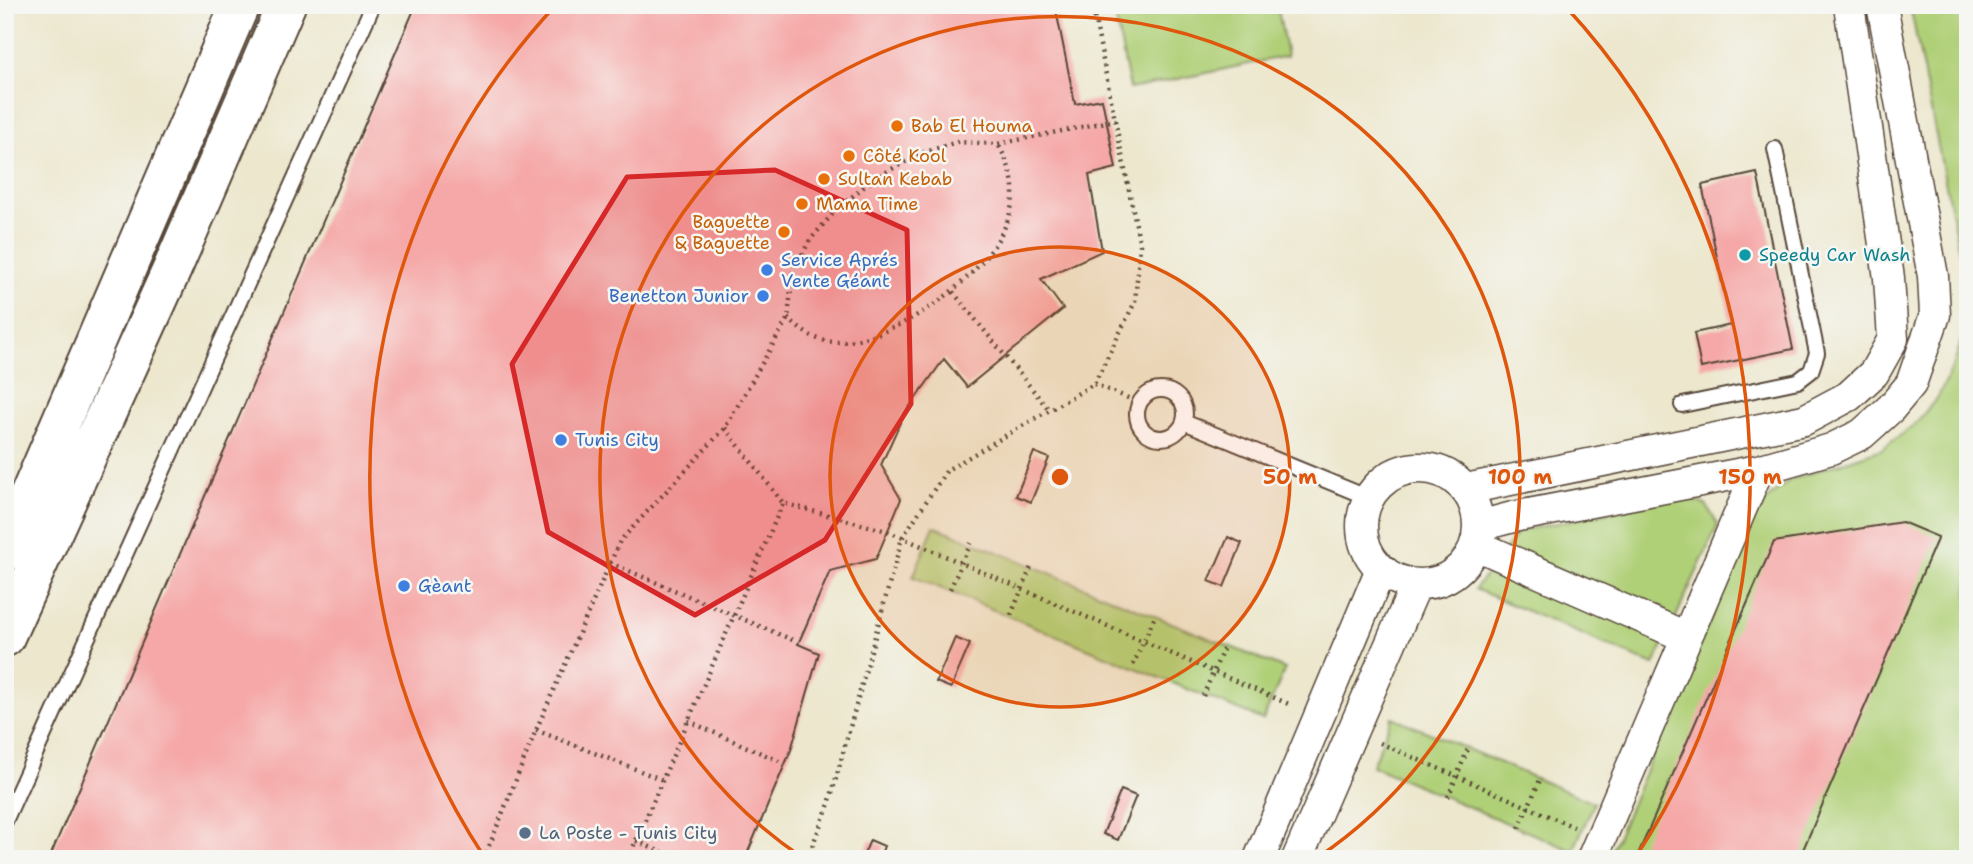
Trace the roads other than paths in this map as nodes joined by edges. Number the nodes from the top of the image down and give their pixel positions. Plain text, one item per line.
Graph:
1 (240, 5) edge
2 (286, 5) edge
3 (373, 5) edge
4 (1849, 5) edge
5 (1882, 5) edge
6 (1775, 149) dead end
7 (1682, 405) dead end
8 (1184, 422) junction
9 (1758, 470) junction
10 (1466, 489) junction
11 (1369, 498) junction
12 (1478, 535) junction
13 (5, 552) edge
14 (1381, 569) junction
15 (1416, 585) junction
16 (5, 637) edge
17 (1686, 637) junction
18 (5, 821) edge
19 (1596, 848) edge
20 (1259, 859) edge
21 (1297, 859) edge

1 - 13 street
2 - 16 street
3 - 18 lane
4 - 10 street
5 - 9 street
6 - 7 lane
8 - 8 lane
8 - 11 lane
9 - 12 street
9 - 17 street
10 - 11 street
10 - 12 street
11 - 14 street
12 - 15 street
12 - 17 street
14 - 15 street
14 - 20 street
15 - 21 street
17 - 19 street

